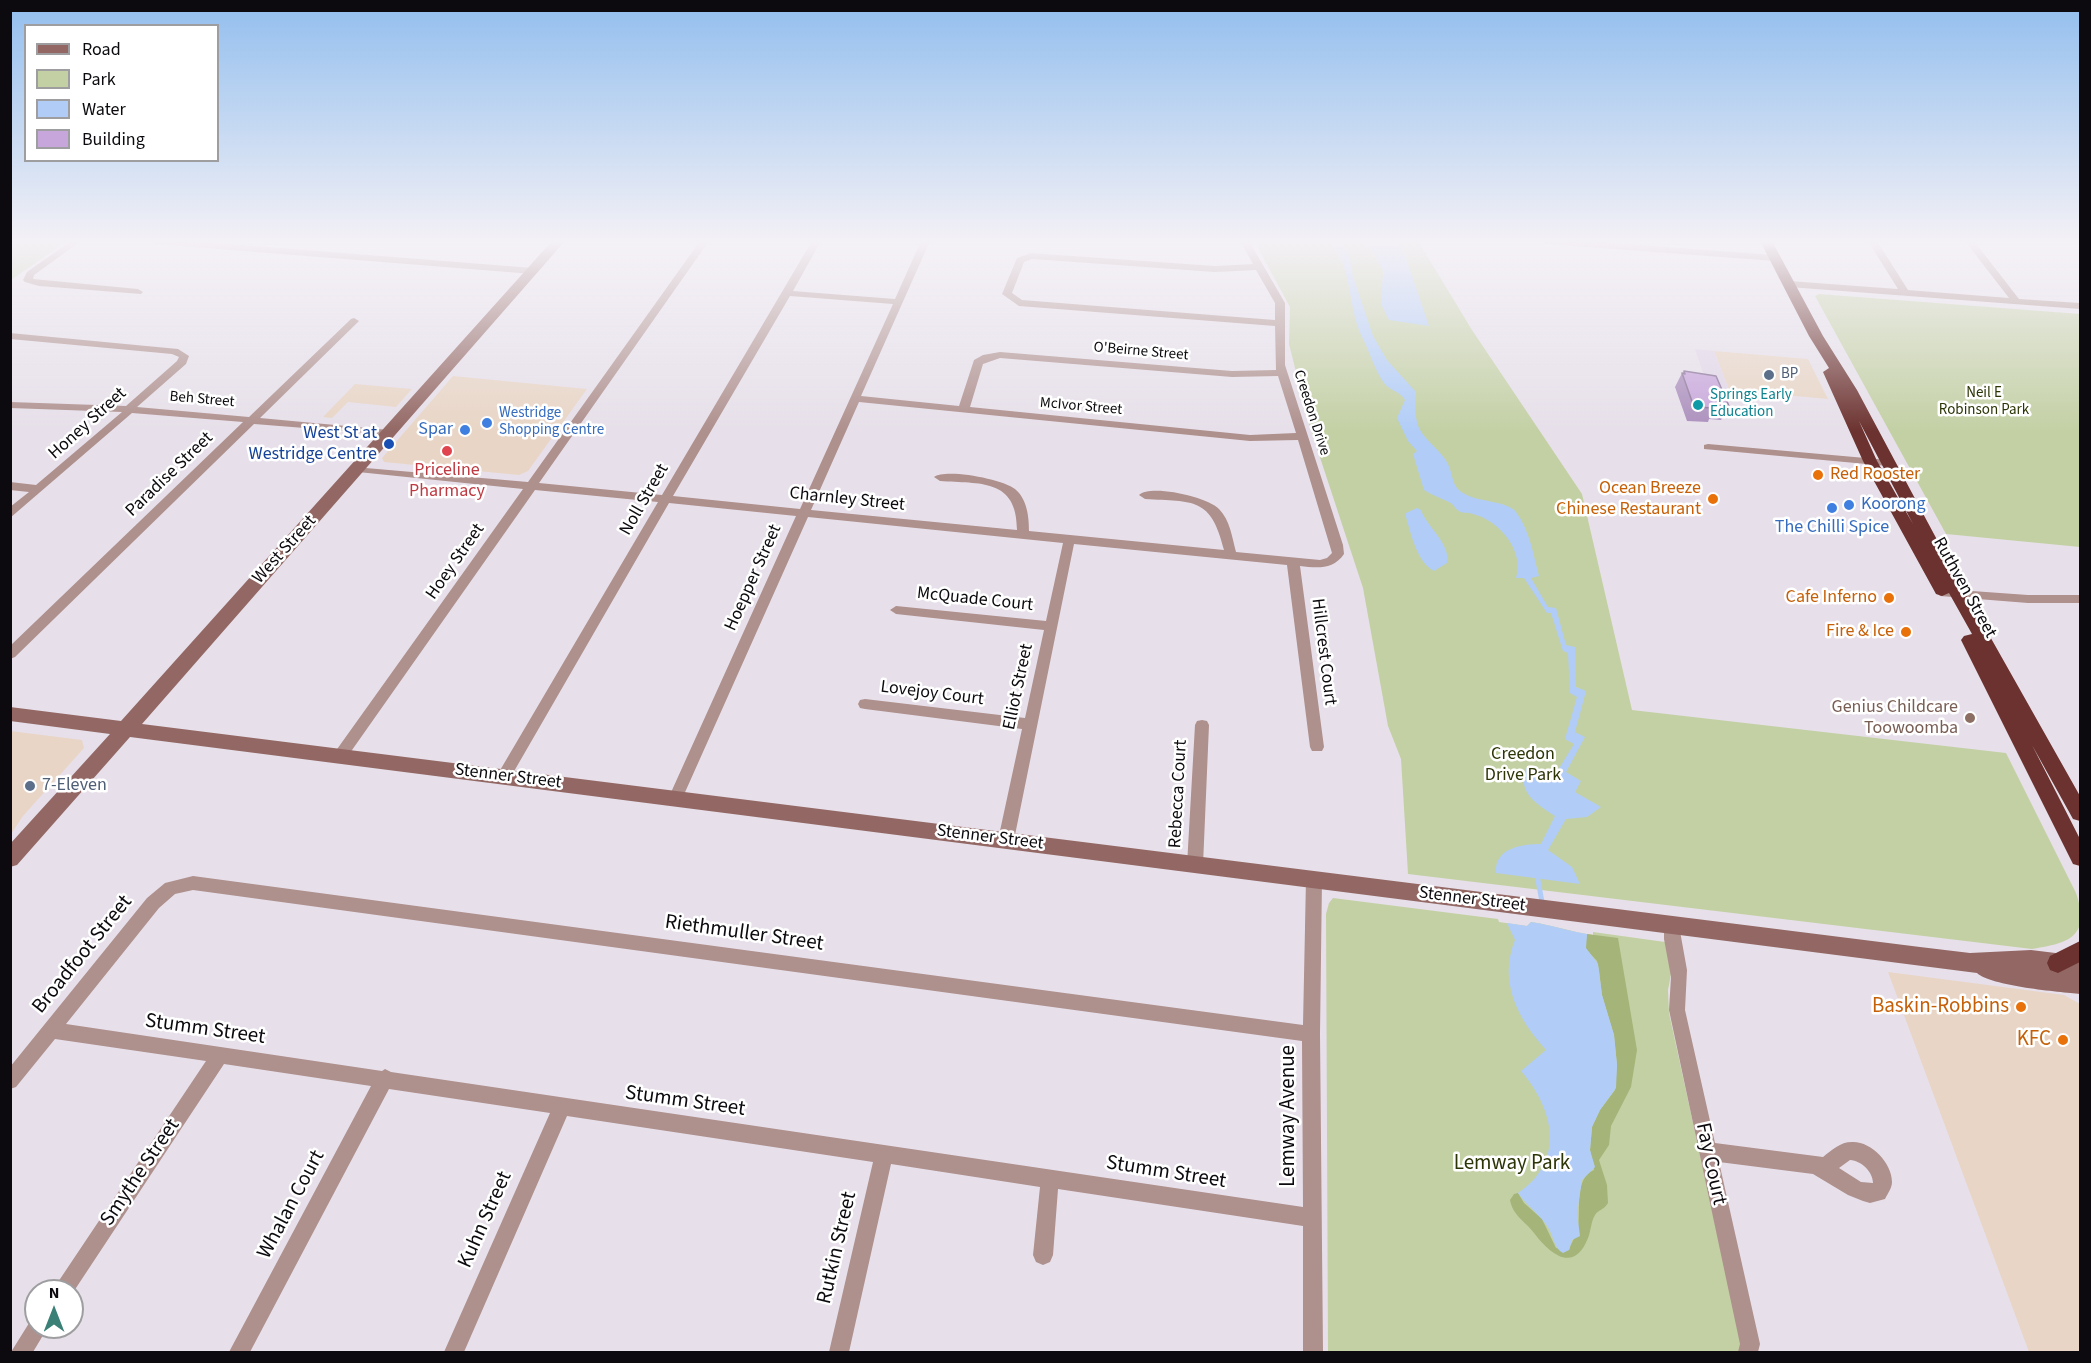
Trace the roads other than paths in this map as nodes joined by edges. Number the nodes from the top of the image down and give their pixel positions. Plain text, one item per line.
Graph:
1 (503, 305) edge
2 (660, 305) edge
3 (781, 305) edge
4 (897, 305) edge
5 (1040, 305) edge
6 (1280, 305) edge
7 (1800, 305) edge
8 (2062, 305) edge
9 (2080, 306) edge
10 (354, 321) dead end
11 (1280, 323) junction
12 (10, 336) edge
13 (1816, 336) junction
14 (1282, 373) junction
15 (856, 399) junction
16 (10, 405) edge
17 (130, 409) junction
18 (963, 411) junction
19 (252, 420) junction
20 (389, 433) junction
21 (1304, 436) junction
22 (1708, 447) dead end
23 (1870, 461) junction
24 (1888, 463) junction
25 (358, 469) junction
26 (940, 477) dead end
27 (10, 486) edge
28 (531, 487) junction
29 (39, 489) junction
30 (1144, 495) dead end
31 (666, 500) junction
32 (803, 513) junction
33 (10, 514) edge
34 (1023, 536) junction
35 (1069, 541) junction
36 (1231, 556) junction
37 (1331, 561) joint
38 (1293, 562) junction
39 (1951, 593) junction
40 (2080, 599) edge
41 (896, 610) dead end
42 (1051, 626) junction
43 (10, 654) edge
44 (866, 704) dead end
45 (10, 714) edge
46 (1029, 724) junction
47 (1202, 725) dead end
48 (125, 729) junction
49 (1317, 747) dead end
50 (340, 756) junction
51 (504, 777) junction
52 (675, 798) junction
53 (2080, 813) edge
54 (1006, 840) junction
55 (10, 858) edge
56 (2080, 858) edge
57 (1195, 864) junction
58 (1314, 879) junction
59 (171, 888) joint
60 (1672, 925) junction
61 (2080, 951) edge
62 (2080, 966) edge
63 (2058, 972) junction
64 (2080, 984) edge
65 (2080, 992) edge
66 (52, 1030) junction
67 (1311, 1034) junction
68 (220, 1055) junction
69 (385, 1078) junction
70 (10, 1081) edge
71 (562, 1106) junction
72 (1707, 1151) junction
73 (884, 1154) junction
74 (1815, 1165) dead end
75 (1050, 1178) junction
76 (1312, 1218) junction
77 (1043, 1255) dead end
78 (70, 1279) edge
79 (30, 1339) edge
80 (1752, 1350) edge
81 (21, 1353) edge
82 (238, 1353) edge
83 (454, 1353) edge
84 (839, 1353) edge
85 (1313, 1353) edge

1 - 20 main road, West Street
2 - 28 street, Hoey Street
3 - 31 street, Noll Street
4 - 15 street, Hoepper Street
5 - 11 street
6 - 11 street, Creedon Drive
7 - 13 highway, Ruthven Street
8 - 9 street
10 - 19 street, Paradise Street
11 - 14 street, Creedon Drive
12 - 17 street, Honey Street
13 - 23 highway, Ruthven Street
13 - 24 highway, Ruthven Street
14 - 18 street, O'Beirne Street
14 - 21 street, Creedon Drive
15 - 18 street, McIvor Street
15 - 32 street, Hoepper Street
16 - 17 street, Beh Street
17 - 19 street, Beh Street
17 - 29 street, Honey Street
18 - 21 street, McIvor Street
19 - 20 street, Beh Street
19 - 43 street, Paradise Street
20 - 25 main road, West Street
21 - 37 street, Creedon Drive
22 - 23 street
23 - 24 street
23 - 39 highway, Ruthven Street
24 - 39 highway, Ruthven Street
25 - 28 street, Charnley Street
25 - 48 main road, West Street
26 - 34 street
27 - 29 street
28 - 31 street, Charnley Street
28 - 50 street, Hoey Street
29 - 33 street, Honey Street
30 - 36 street
31 - 32 street, Charnley Street
31 - 51 street, Noll Street
32 - 34 street, Charnley Street
32 - 52 street, Hoepper Street
34 - 35 street, Charnley Street
35 - 36 street, Charnley Street
35 - 42 street, Elliot Street
36 - 38 street, Charnley Street
37 - 38 street, Charnley Street
38 - 49 street, Hillcrest Court
39 - 40 street
39 - 53 highway, Ruthven Street
39 - 56 highway, Ruthven Street
41 - 42 street, McQuade Court
42 - 46 street, Elliot Street
44 - 46 street, Lovejoy Court
45 - 48 main road, Stenner Street
46 - 54 street, Elliot Street
47 - 57 street, Rebecca Court
48 - 50 main road, Stenner Street
48 - 55 main road, West Street
50 - 51 main road, Stenner Street
51 - 52 main road, Stenner Street
52 - 54 main road, Stenner Street
54 - 57 main road, Stenner Street
57 - 58 main road, Stenner Street
58 - 60 main road, Stenner Street
58 - 67 street, Lemway Avenue
59 - 66 street, Broadfoot Street
59 - 67 street, Riethmuller Street
60 - 63 main road, Stenner Street
60 - 72 street, Fay Court
61 - 63 highway
62 - 63 main road, Stenner Street
63 - 64 main road, Stenner Street
63 - 65 main road
66 - 68 street, Stumm Street
66 - 70 street, Broadfoot Street
67 - 76 street, Lemway Avenue
68 - 69 street, Stumm Street
68 - 78 street, Smythe Street
69 - 71 street, Stumm Street
69 - 82 street, Whalan Court
71 - 73 street, Stumm Street
71 - 83 street, Kuhn Street
72 - 74 street
72 - 80 street, Fay Court
73 - 75 street, Stumm Street
73 - 84 street, Rutkin Street
75 - 76 street, Stumm Street
75 - 77 street
76 - 85 street, Lemway Avenue
79 - 81 street

